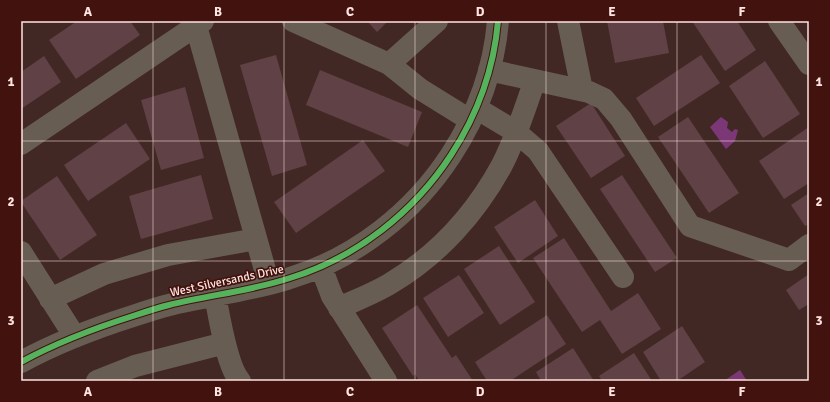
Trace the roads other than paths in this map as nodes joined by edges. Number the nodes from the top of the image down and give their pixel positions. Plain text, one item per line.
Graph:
1 (293, 21) edge
2 (437, 21) edge
3 (498, 21) edge
4 (568, 21) edge
5 (779, 21) edge
6 (200, 23) edge
7 (389, 64) junction
8 (809, 64) edge
9 (489, 70) junction
10 (535, 80) junction
11 (582, 90) junction
12 (473, 114) junction
13 (516, 132) junction
14 (21, 144) edge
15 (256, 240) junction
16 (809, 245) edge
17 (21, 252) edge
18 (321, 267) junction
19 (624, 277) dead end
20 (269, 284) junction
21 (215, 296) junction
22 (50, 299) junction
23 (339, 308) junction
24 (75, 337) junction
25 (225, 343) junction
26 (21, 362) edge
27 (97, 381) edge
28 (240, 381) edge
29 (386, 381) edge

1 - 7 street
2 - 7 street
3 - 9 street, West Silversands Drive
4 - 11 street
5 - 8 street
6 - 14 street
6 - 15 street
7 - 12 street
9 - 10 street
9 - 12 street, West Silversands Drive
10 - 11 street
10 - 13 street
11 - 16 street
12 - 13 street
12 - 18 street, West Silversands Drive
13 - 19 street
13 - 23 street
15 - 20 street
15 - 22 street
17 - 22 street
18 - 20 street, West Silversands Drive
18 - 23 street
20 - 21 street, West Silversands Drive
21 - 24 street, West Silversands Drive
21 - 25 street
22 - 24 street
23 - 29 street
24 - 26 street, West Silversands Drive
25 - 27 street
25 - 28 street

